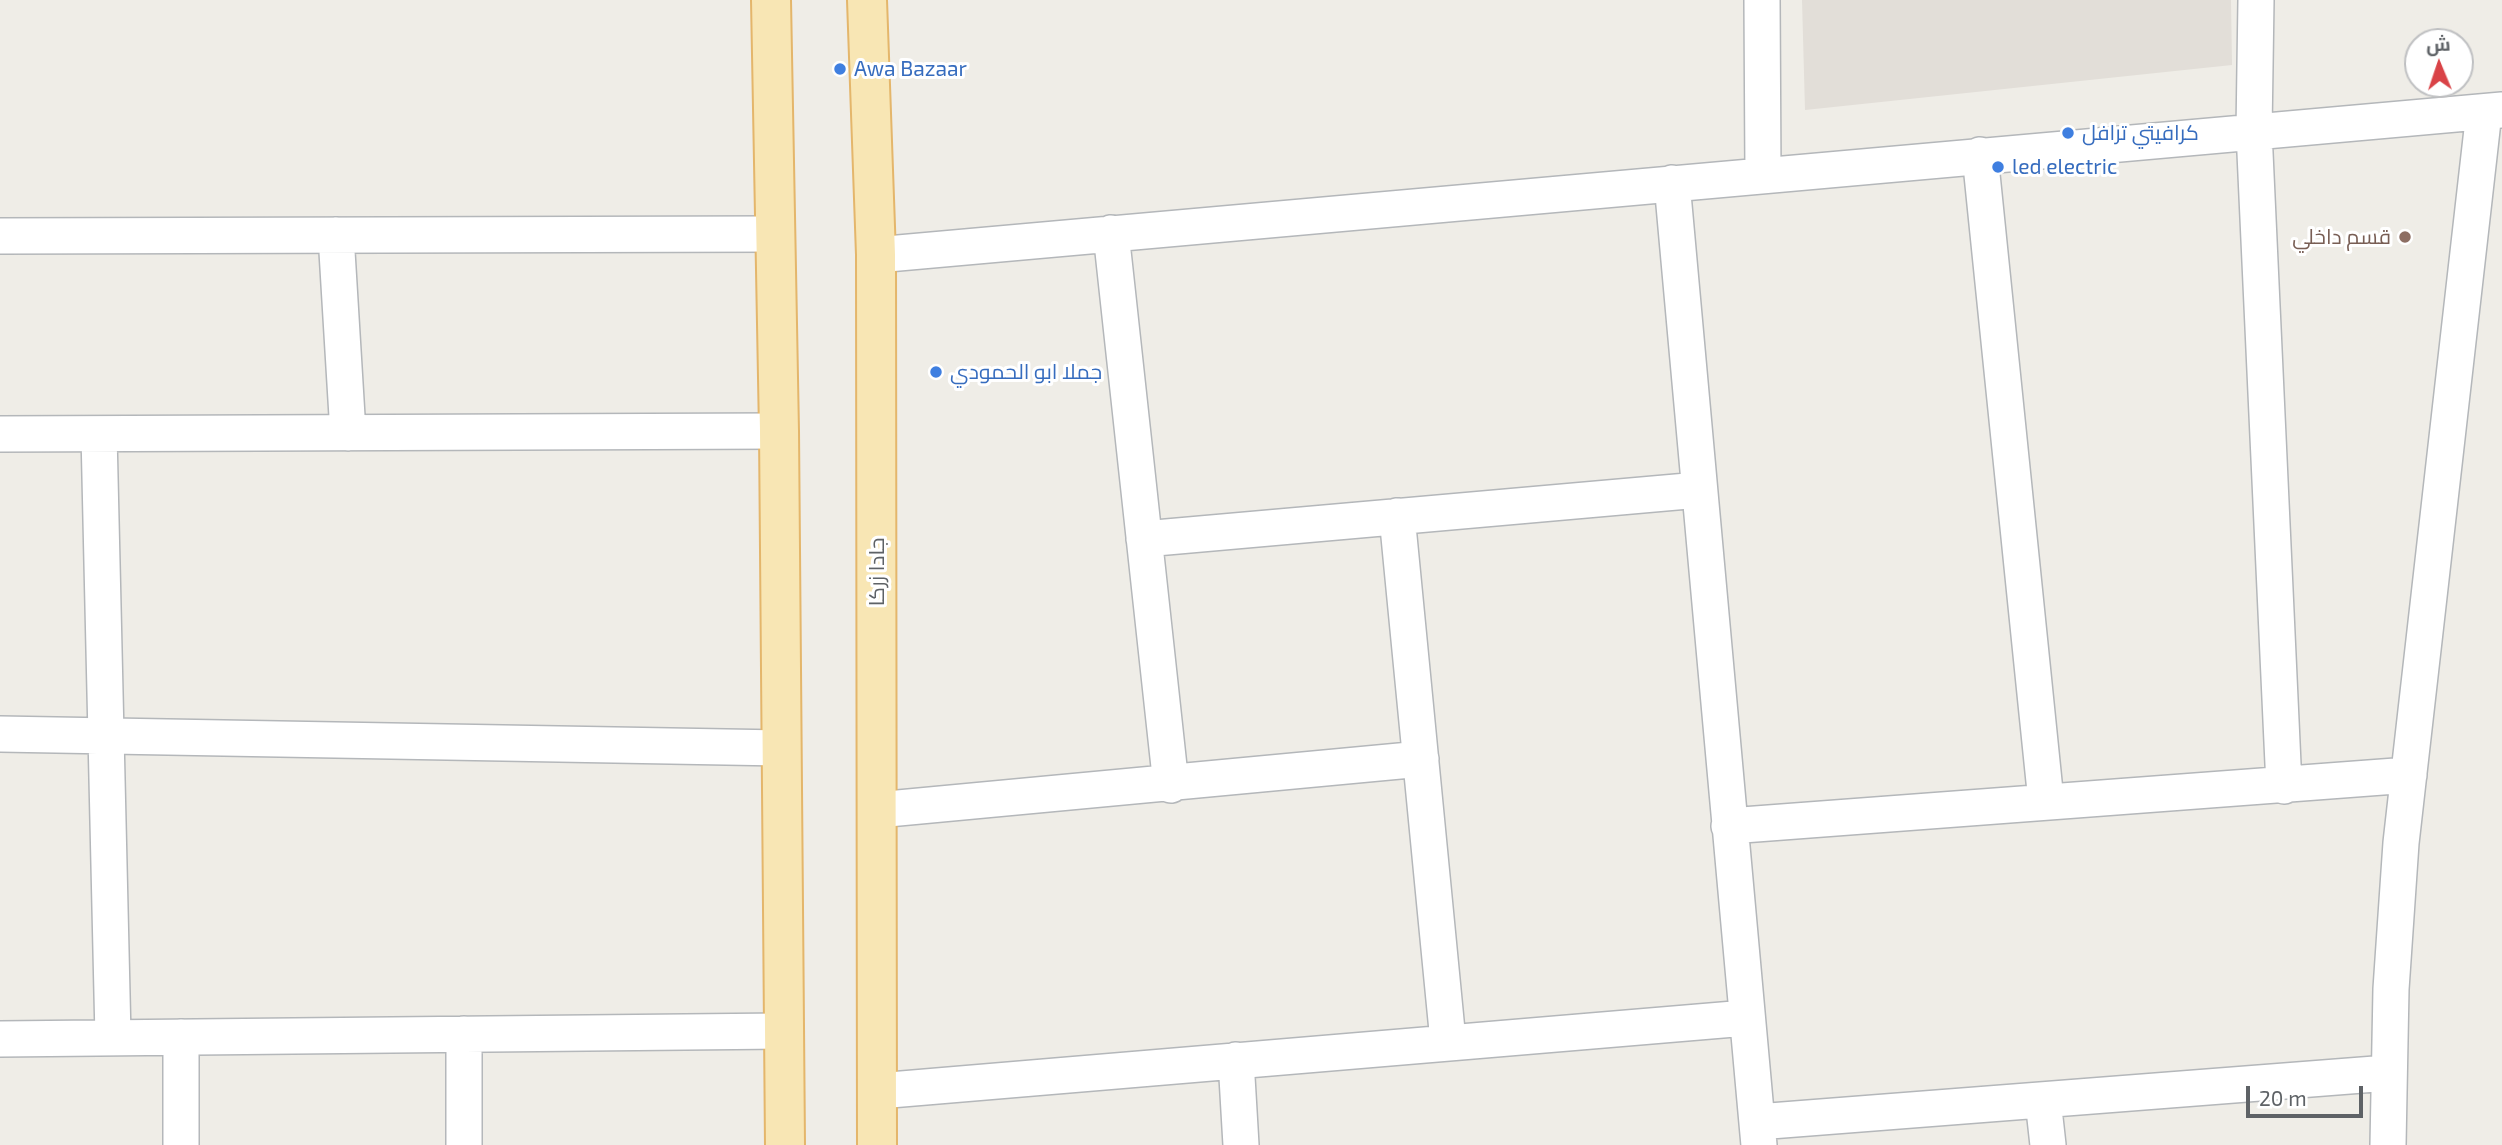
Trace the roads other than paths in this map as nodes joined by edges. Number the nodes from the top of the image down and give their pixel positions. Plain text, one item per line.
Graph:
1 (771, 0) edge
2 (867, 0) edge
3 (1762, 0) edge
4 (2256, 0) edge
5 (2493, 111) edge
6 (2254, 131) junction
7 (1980, 155) junction
8 (1763, 175) junction
9 (1672, 183) junction
10 (775, 233) junction
11 (1111, 233) junction
12 (336, 235) junction
13 (0, 236) edge
14 (876, 255) junction
15 (779, 431) junction
16 (348, 433) junction
17 (0, 434) edge
18 (99, 434) junction
19 (1699, 490) junction
20 (1396, 516) junction
21 (1144, 540) junction
22 (0, 734) edge
23 (105, 734) junction
24 (782, 748) junction
25 (1421, 759) junction
26 (2409, 775) junction
27 (1171, 785) junction
28 (2284, 786) junction
29 (2046, 802) junction
30 (877, 810) junction
31 (1729, 825) junction
32 (1746, 1018) junction
33 (783, 1031) junction
34 (464, 1034) junction
35 (113, 1037) junction
36 (181, 1037) junction
37 (0, 1038) edge
38 (1448, 1041) junction
39 (1236, 1060) junction
40 (2388, 1073) junction
41 (878, 1091) junction
42 (2043, 1100) junction
43 (1758, 1133) edge
44 (181, 1145) edge
45 (464, 1145) edge
46 (785, 1145) edge
47 (877, 1145) edge
48 (1241, 1145) edge
49 (2048, 1145) edge
50 (2388, 1145) edge

1 - 10 main road
2 - 14 main road, جادا زرکا
3 - 8 street
4 - 6 street
5 - 6 street
5 - 26 street
6 - 7 street
6 - 28 street
7 - 8 street
7 - 29 street
8 - 9 street
9 - 11 street
9 - 19 street
10 - 12 street
10 - 15 main road
11 - 14 street
11 - 21 street
12 - 13 street
12 - 16 street
14 - 30 main road, جادا زرکا
15 - 16 street
15 - 24 main road
16 - 18 street
17 - 18 street
18 - 23 street
19 - 20 street
19 - 31 street
20 - 21 street
20 - 25 street
21 - 27 street
22 - 23 street
23 - 24 street
23 - 35 street
24 - 33 main road
25 - 27 street
25 - 38 street
26 - 28 street
26 - 40 street
27 - 30 street
28 - 29 street
29 - 31 street
30 - 41 main road, جادا زرکا
31 - 32 street
32 - 38 street
32 - 43 street
33 - 34 street
33 - 46 main road
34 - 36 street
34 - 45 street
35 - 36 street
35 - 37 street
36 - 44 street
38 - 39 street
39 - 41 street
39 - 48 street
40 - 42 street
40 - 50 street
41 - 47 main road, جادا زرکا
42 - 43 street
42 - 49 street

